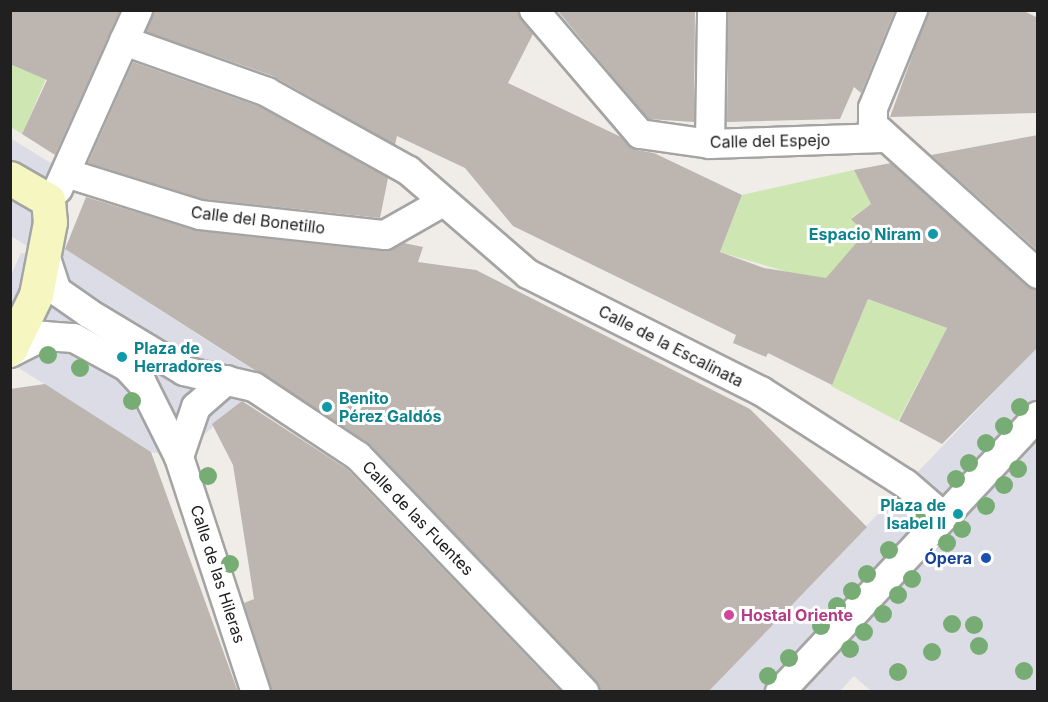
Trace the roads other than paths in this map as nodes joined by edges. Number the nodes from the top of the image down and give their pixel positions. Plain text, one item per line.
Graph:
1 (138, 10) edge
2 (534, 10) edge
3 (712, 10) edge
4 (913, 10) edge
5 (124, 41) junction
6 (883, 138) junction
7 (710, 144) junction
8 (69, 174) junction
9 (10, 178) edge
10 (48, 200) junction
11 (443, 202) junction
12 (45, 258) junction
13 (1038, 274) edge
14 (10, 351) edge
15 (227, 380) junction
16 (1038, 416) edge
17 (179, 457) junction
18 (944, 517) junction
19 (256, 692) edge
20 (584, 692) edge
21 (780, 692) edge

1 - 5 street
2 - 7 street, Calle del Espejo
3 - 7 street
4 - 6 street
5 - 8 street
5 - 11 street, Calle de la Escalinata
6 - 7 street, Calle del Espejo
6 - 13 street
8 - 10 street
8 - 11 street, Calle del Bonetillo
9 - 10 street
10 - 12 street
11 - 18 street, Calle de la Escalinata
12 - 14 street
12 - 15 street
14 - 17 street
15 - 17 street
15 - 20 street, Calle de las Fuentes
16 - 18 street
17 - 19 street, Calle de las Hileras
18 - 21 street

